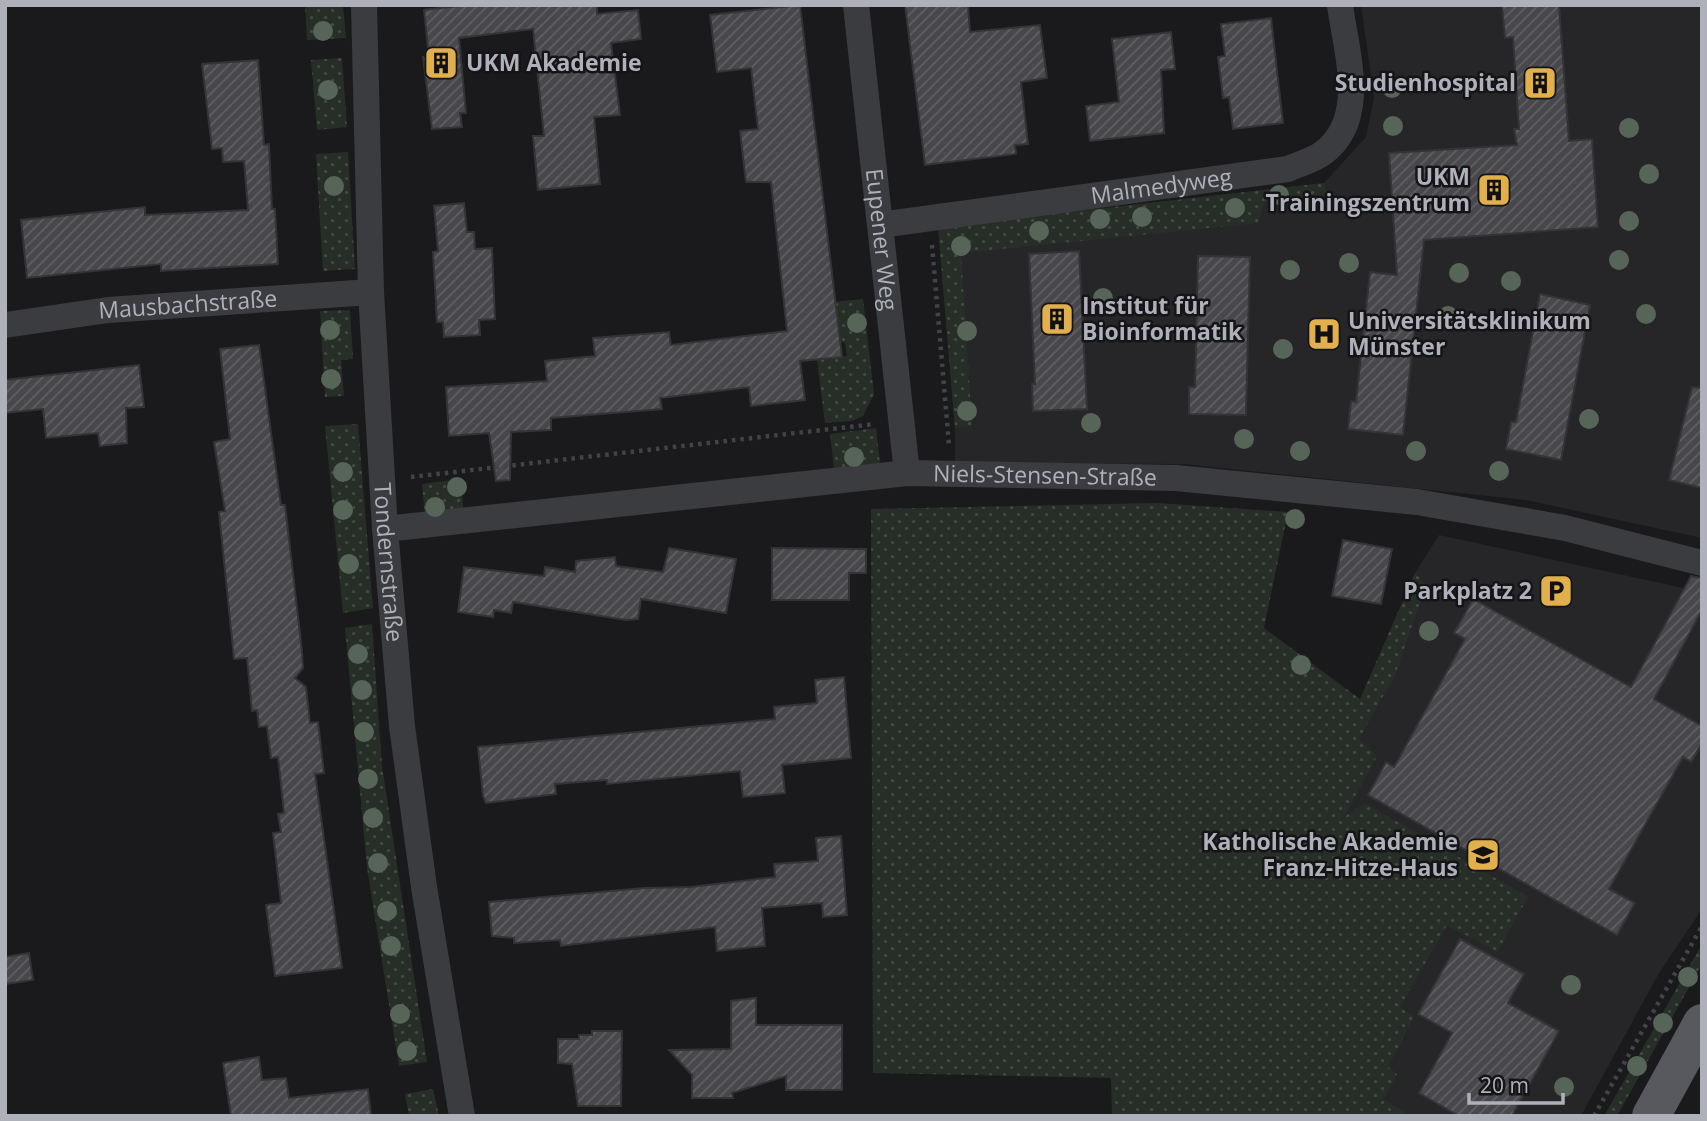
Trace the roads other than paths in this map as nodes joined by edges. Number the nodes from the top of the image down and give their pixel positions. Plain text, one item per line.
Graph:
1 (364, 5) edge
2 (856, 5) edge
3 (1340, 5) edge
4 (880, 225) junction
5 (371, 292) junction
6 (5, 325) edge
7 (907, 473) junction
8 (385, 529) junction
9 (1702, 563) edge
10 (1702, 1023) edge
11 (461, 1116) edge
12 (1651, 1116) edge

1 - 5 street, Tondernstraße
2 - 4 street, Eupener Weg
3 - 4 street, Malmedyweg
4 - 7 street, Eupener Weg
5 - 6 street, Mausbachstraße
5 - 8 street, Tondernstraße
7 - 8 street, Niels-Stensen-Straße
7 - 9 street, Niels-Stensen-Straße
8 - 11 street, Tondernstraße
10 - 12 main road

